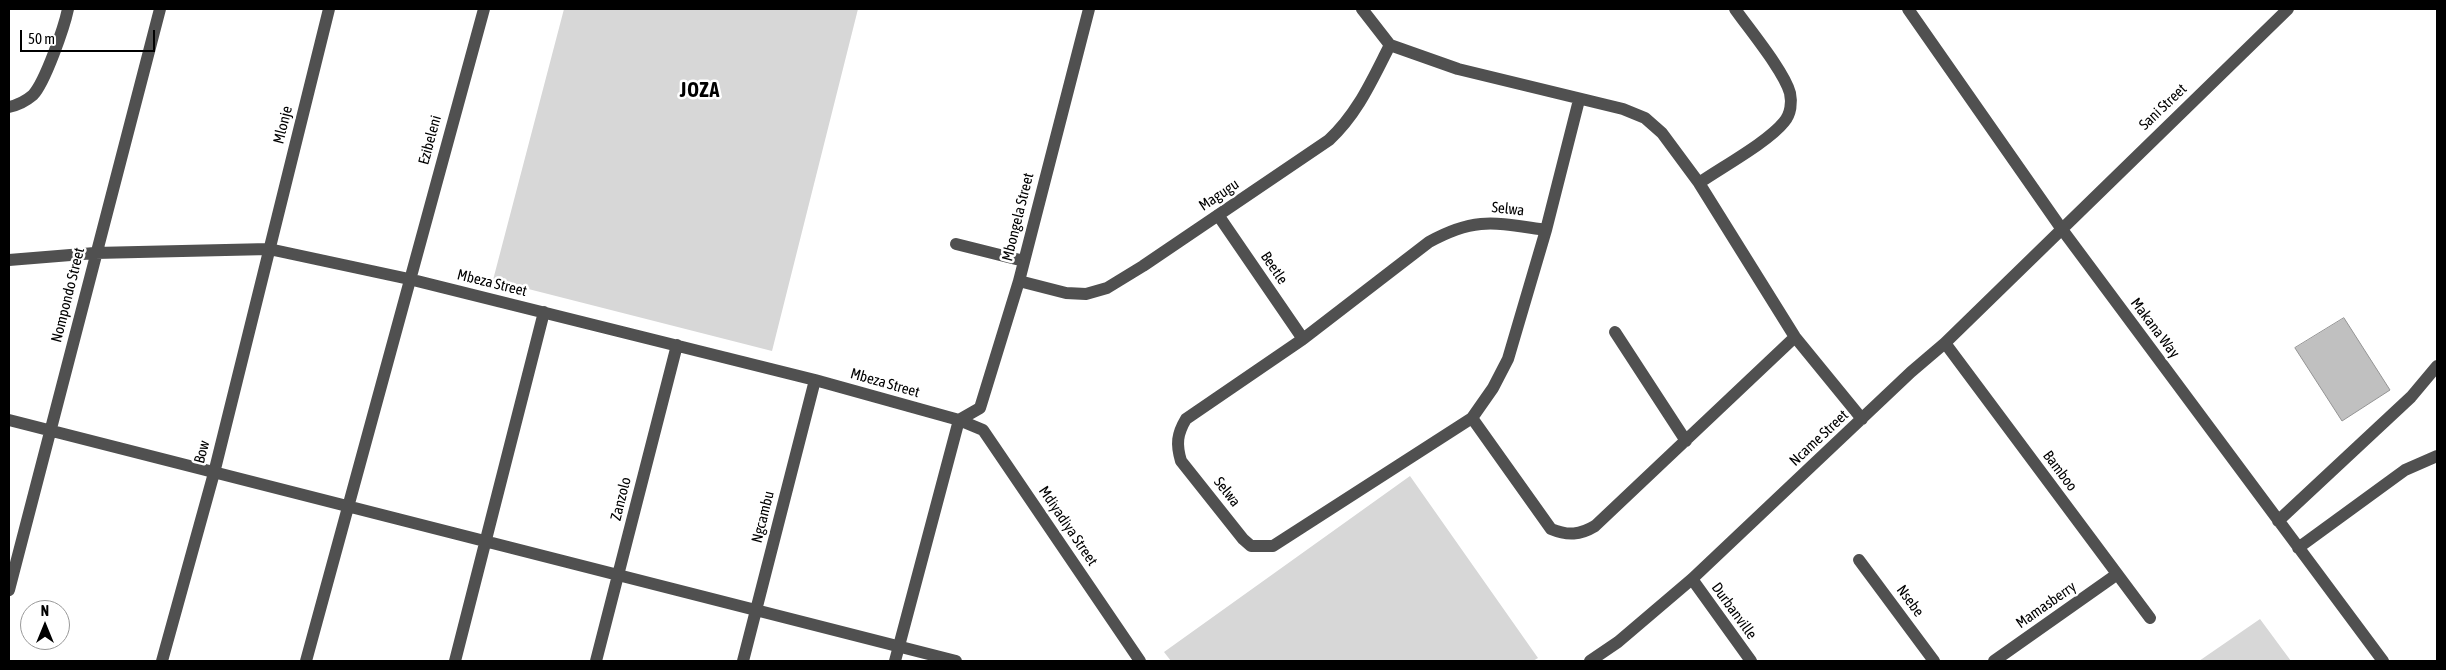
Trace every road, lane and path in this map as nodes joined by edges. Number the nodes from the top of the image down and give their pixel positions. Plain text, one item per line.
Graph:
1 (68, 9) edge
2 (160, 9) edge
3 (329, 9) edge
4 (484, 9) edge
5 (1089, 9) edge
6 (1362, 9) edge
7 (1735, 9) edge
8 (1908, 9) edge
9 (2288, 9) edge
10 (1390, 45) junction
11 (1579, 100) junction
12 (9, 107) edge
13 (1699, 183) junction
14 (1218, 215) junction
15 (2061, 228) junction
16 (1546, 230) junction
17 (956, 244) dead end
18 (269, 249) junction
19 (95, 253) junction
20 (9, 260) edge
21 (1024, 261) junction
22 (409, 279) junction
23 (1018, 281) junction
24 (544, 312) junction
25 (1615, 332) dead end
26 (1795, 337) junction
27 (1303, 339) junction
28 (1945, 343) junction
29 (676, 345) junction
30 (2437, 366) edge
31 (815, 380) junction
32 (1472, 418) junction
33 (1862, 419) junction
34 (9, 420) edge
35 (959, 420) junction
36 (51, 431) junction
37 (1686, 441) junction
38 (2437, 456) edge
39 (214, 474) junction
40 (348, 508) junction
41 (2278, 521) junction
42 (485, 541) junction
43 (2298, 548) junction
44 (1859, 560) dead end
45 (2116, 575) junction
46 (618, 576) junction
47 (1692, 579) junction
48 (9, 590) edge
49 (756, 610) junction
50 (2150, 618) dead end
51 (899, 646) junction
52 (162, 661) edge
53 (306, 661) edge
54 (454, 661) edge
55 (596, 661) edge
56 (743, 661) edge
57 (895, 661) edge
58 (956, 661) edge
59 (1138, 661) edge
60 (1590, 661) edge
61 (1751, 661) edge
62 (1934, 661) edge
63 (1994, 661) edge
64 (2383, 661) edge

1 - 12 street
2 - 19 street, Nompondo Street
3 - 18 street, Mlonje
4 - 22 street, Ezibeleni
5 - 21 street, Mbongela Street
6 - 10 street
7 - 13 street
8 - 15 street, Makana Way
9 - 15 street, Sani Street
10 - 11 street
10 - 14 street, Magugu
11 - 13 street
11 - 16 street, Selwa
13 - 26 street
14 - 23 street, Magugu
14 - 27 street, Beetle
15 - 28 street, Ncame Street
15 - 41 street, Makana Way
16 - 27 street, Selwa
16 - 32 street, Selwa
17 - 21 street
18 - 19 street, Mbeza Street
18 - 22 street, Mbeza Street
18 - 39 street, Bow
19 - 20 street, Mbeza Street
19 - 36 street, Nompondo Street
21 - 23 street, Mbongela Street
22 - 24 street, Mbeza Street
22 - 40 street, Ezibeleni
23 - 35 street, Mbongela Street
24 - 29 street, Mbeza Street
24 - 42 street
25 - 37 street
26 - 33 street
26 - 37 street
27 - 32 street, Selwa
28 - 33 street, Ncame Street
28 - 45 street, Bamboo
29 - 31 street, Mbeza Street
29 - 46 street, Zanzolo
30 - 41 street
31 - 35 street, Mbeza Street
31 - 49 street, Ngcambu
32 - 37 street
33 - 47 street, Ncame Street
34 - 36 street
35 - 51 street
35 - 59 street, Mdiyadiya Street
36 - 39 street
36 - 48 street, Nompondo Street
38 - 43 street
39 - 40 street
39 - 52 street, Bow
40 - 42 street
40 - 53 street, Ezibeleni
41 - 43 street, Makana Way
42 - 46 street
42 - 54 street
43 - 64 street, Makana Way
44 - 62 street, Nsebe
45 - 50 street, Bamboo
45 - 63 street, Mamasberry
46 - 49 street
46 - 55 street, Zanzolo
47 - 60 street, Ncame Street
47 - 61 street, Durbanville
49 - 51 street
49 - 56 street, Ngcambu
51 - 57 street
51 - 58 street

